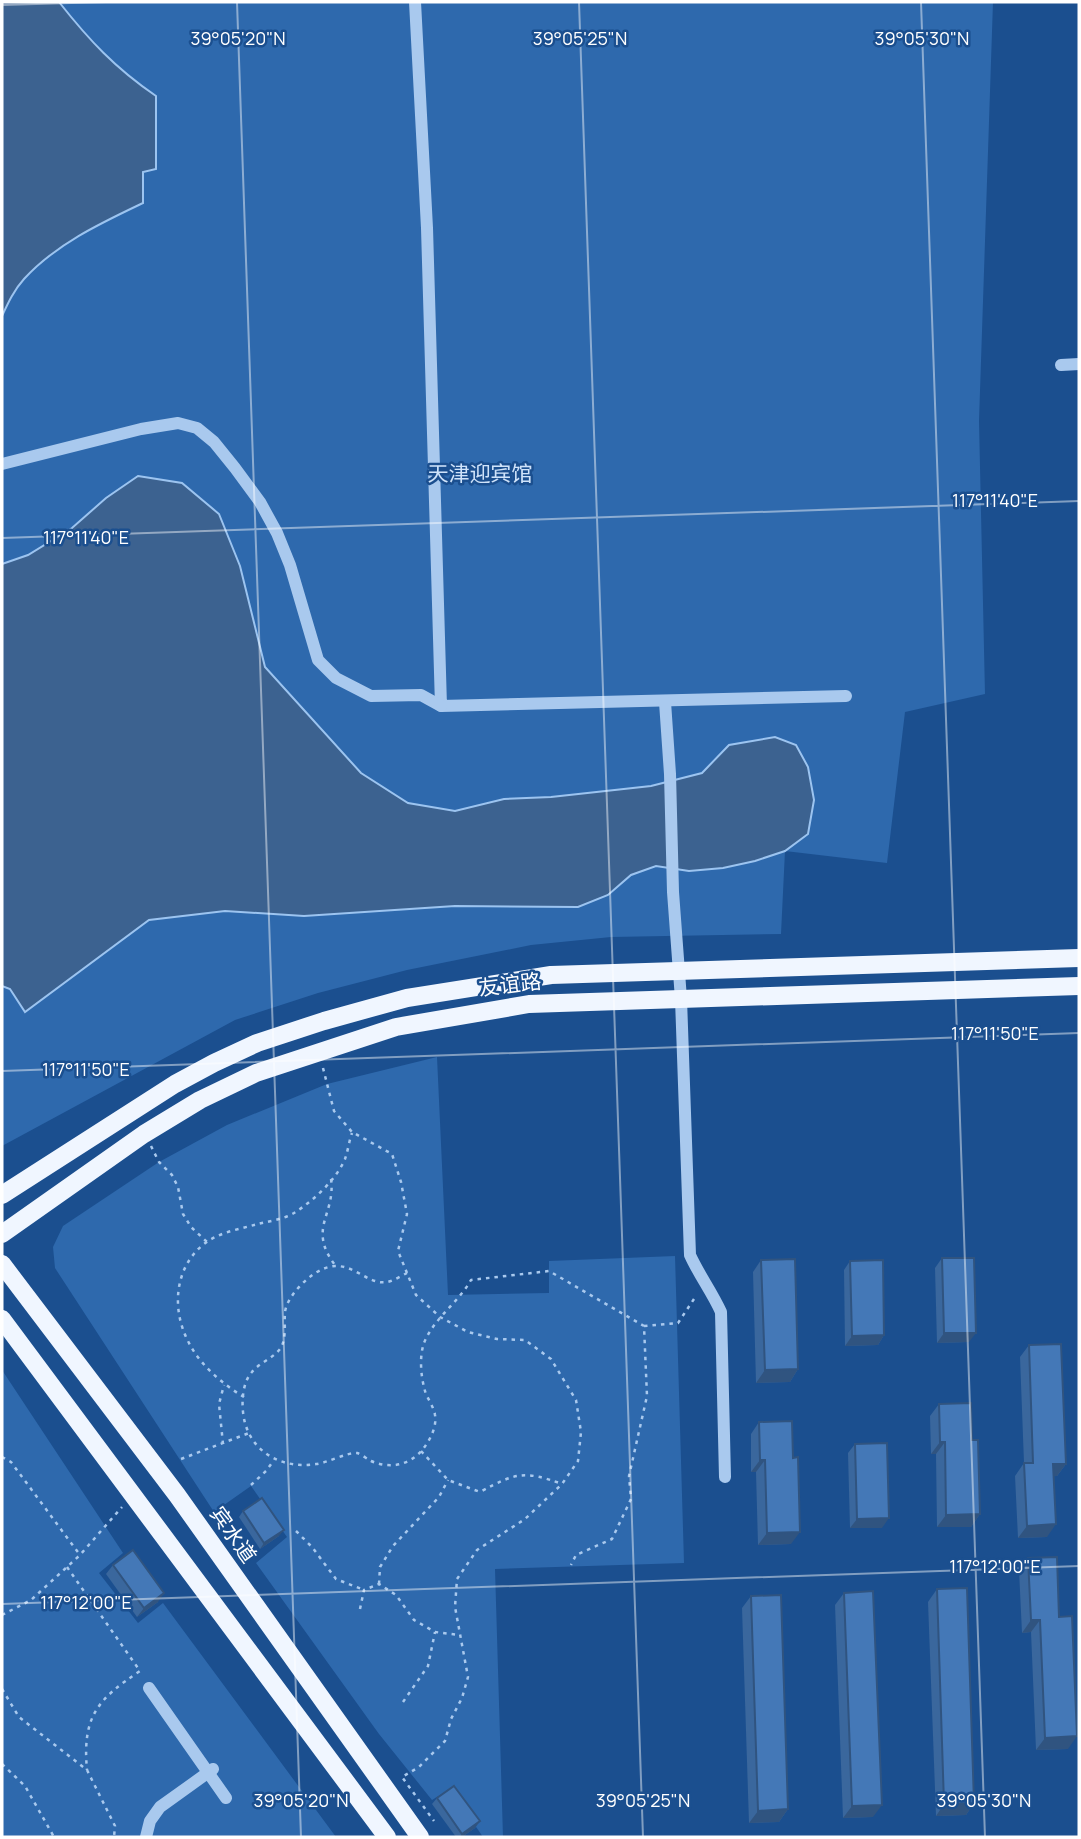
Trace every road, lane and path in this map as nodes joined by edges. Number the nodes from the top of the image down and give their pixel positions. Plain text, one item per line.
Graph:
1 (415, 2) edge
2 (1079, 364) edge
3 (1061, 365) dead end
4 (2, 464) edge
5 (846, 696) dead end
6 (665, 702) junction
7 (441, 706) junction
8 (1079, 958) edge
9 (679, 970) junction
10 (1079, 986) edge
11 (681, 999) junction
12 (319, 1051) junction
13 (352, 1132) junction
14 (144, 1134) junction
15 (331, 1179) junction
16 (2, 1195) edge
17 (2, 1234) edge
18 (207, 1242) junction
19 (2, 1264) edge
20 (336, 1266) junction
21 (407, 1273) junction
22 (694, 1299) dead end
23 (440, 1317) junction
24 (2, 1319) edge
25 (644, 1326) junction
26 (224, 1385) junction
27 (244, 1397) junction
28 (249, 1433) junction
29 (223, 1444) junction
30 (421, 1451) junction
31 (2, 1457) edge
32 (181, 1459) dead end
33 (274, 1460) junction
34 (725, 1477) dead end
35 (449, 1480) junction
36 (562, 1484) junction
37 (251, 1485) dead end
38 (134, 1494) junction
39 (296, 1531) dead end
40 (80, 1555) junction
41 (571, 1565) dead end
42 (67, 1567) junction
43 (379, 1584) junction
44 (364, 1590) junction
45 (360, 1609) dead end
46 (2, 1615) edge
47 (435, 1632) junction
48 (460, 1635) junction
49 (152, 1686) dead end
50 (2, 1689) edge
51 (403, 1702) dead end
52 (2, 1764) edge
53 (88, 1770) junction
54 (213, 1774) junction
55 (229, 1796) dead end
56 (434, 1821) dead end
57 (54, 1837) edge
58 (114, 1837) edge
59 (146, 1837) edge
60 (151, 1837) edge
61 (387, 1837) edge
62 (420, 1837) edge

1 - 7 street
2 - 3 street
4 - 7 street
5 - 6 street
6 - 7 street
6 - 9 street
8 - 9 main road, 友谊路
9 - 11 street
9 - 16 main road, 友谊路
10 - 11 main road, 友谊路
11 - 12 main road, 友谊路
11 - 34 street
12 - 13 path
12 - 14 main road, 友谊路
13 - 15 path
13 - 21 path
14 - 17 main road, 友谊路
14 - 18 path
15 - 18 path
15 - 20 path
18 - 26 path
19 - 62 main road, 宾水道
20 - 21 path
20 - 27 path
21 - 23 path
22 - 25 path
23 - 25 path
23 - 30 path
23 - 36 path
24 - 38 main road
25 - 41 path
26 - 27 path
26 - 29 path
27 - 28 path
28 - 29 path
28 - 33 path
29 - 32 path
30 - 33 path
30 - 35 path
31 - 40 path
33 - 37 path
35 - 36 path
35 - 43 path
36 - 48 path
38 - 40 path
38 - 61 main road
39 - 44 path
40 - 42 path
42 - 46 path
42 - 53 path
43 - 44 path
43 - 47 path
44 - 45 path
47 - 48 path
47 - 51 path
48 - 56 path
49 - 54 street
50 - 53 path
52 - 57 path
53 - 58 path
54 - 55 street
54 - 59 street
54 - 60 street

